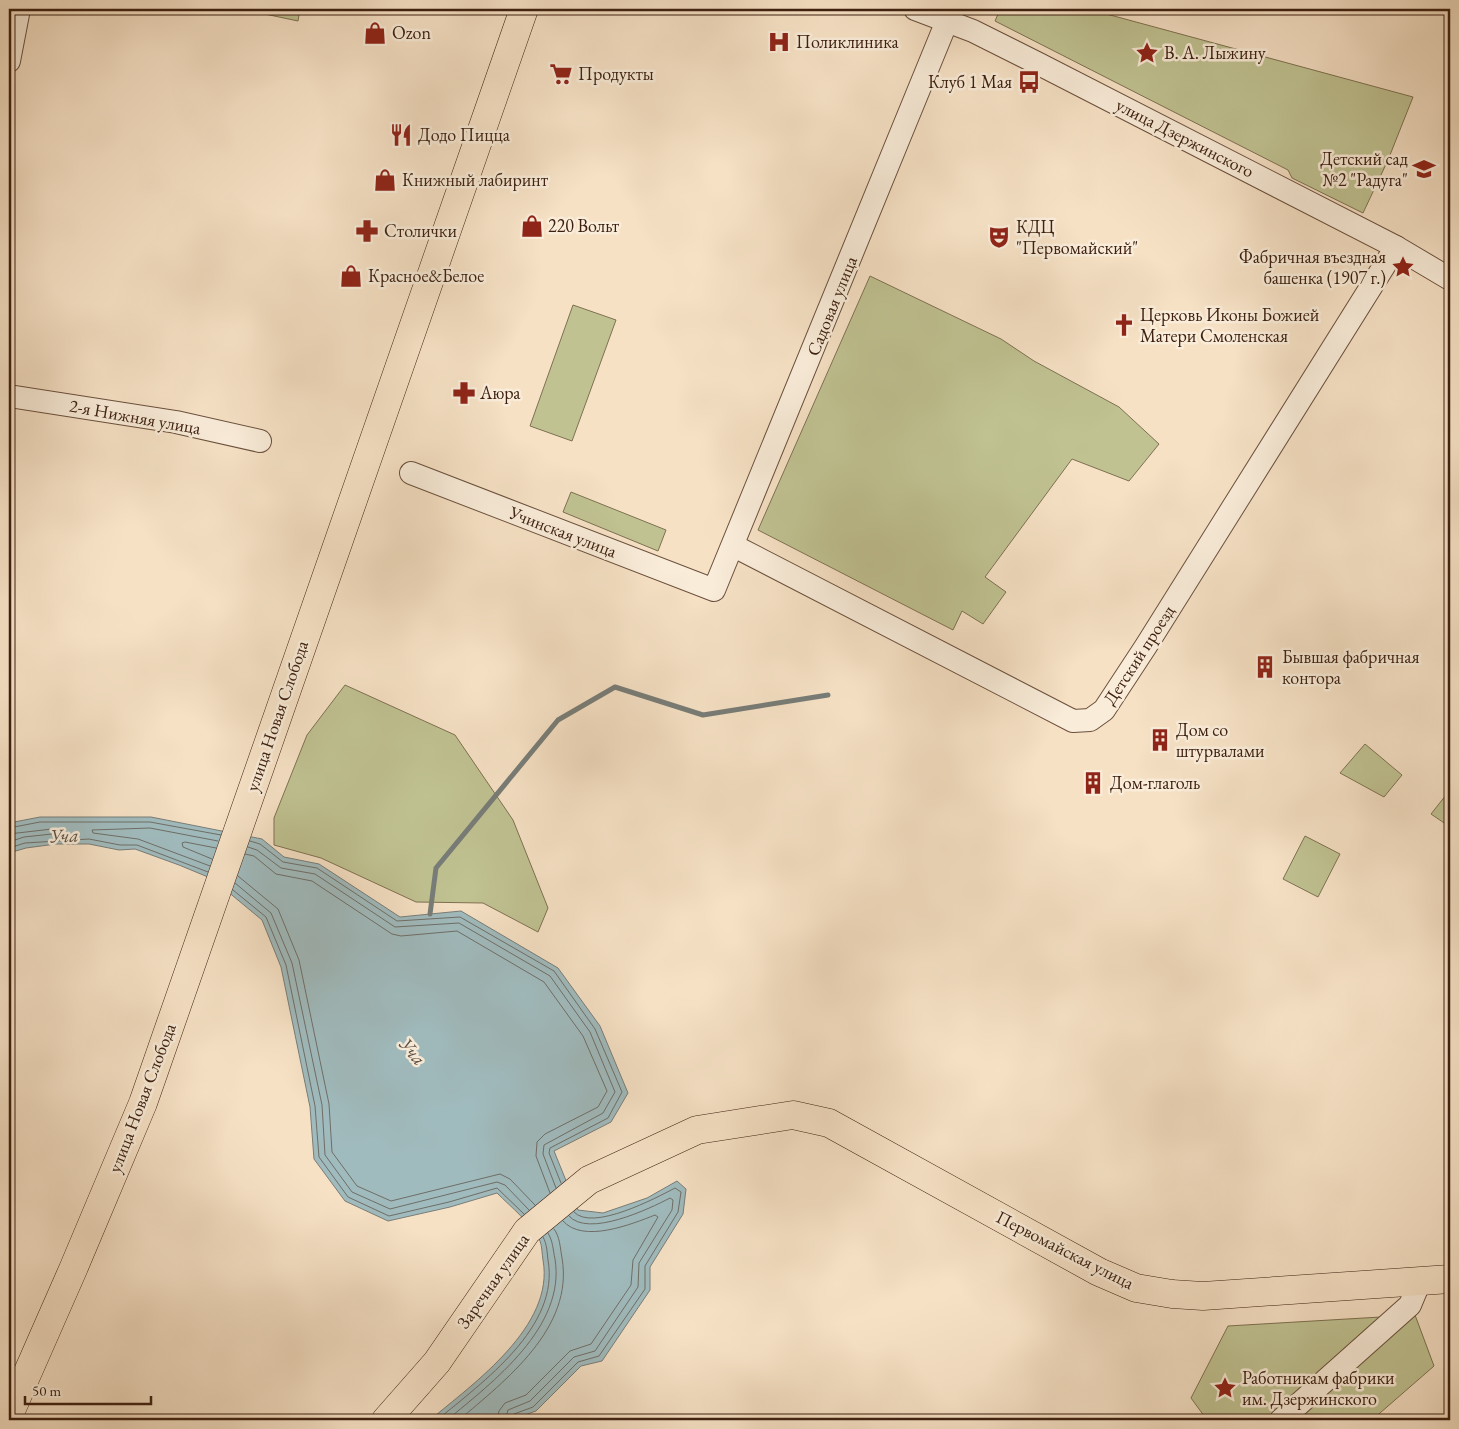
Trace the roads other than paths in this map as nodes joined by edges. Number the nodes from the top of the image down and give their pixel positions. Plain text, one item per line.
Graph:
1 (18, 9) edge
2 (524, 9) edge
3 (915, 9) edge
4 (947, 21) junction
5 (9, 61) edge
6 (1396, 247) junction
7 (1450, 279) edge
8 (9, 396) edge
9 (260, 441) dead end
10 (411, 473) dead end
11 (734, 546) junction
12 (714, 590) joint
13 (793, 1115) joint
14 (1450, 1279) edge
15 (1420, 1281) junction
16 (9, 1415) edge
17 (386, 1420) edge
18 (1281, 1420) edge

1 - 5 street
2 - 16 main road, улица Новая Слобода
3 - 4 street, улица Дзержинского
4 - 6 street, улица Дзержинского
4 - 11 street, Садовая улица
6 - 7 street, улица Дзержинского
6 - 11 street, Детский проезд
8 - 9 street, 2-я Нижняя улица
10 - 12 street, Учинская улица
11 - 12 street, Садовая улица
13 - 15 main road, Первомайская улица
13 - 17 main road, Заречная улица
14 - 15 main road, Первомайская улица
15 - 18 street

